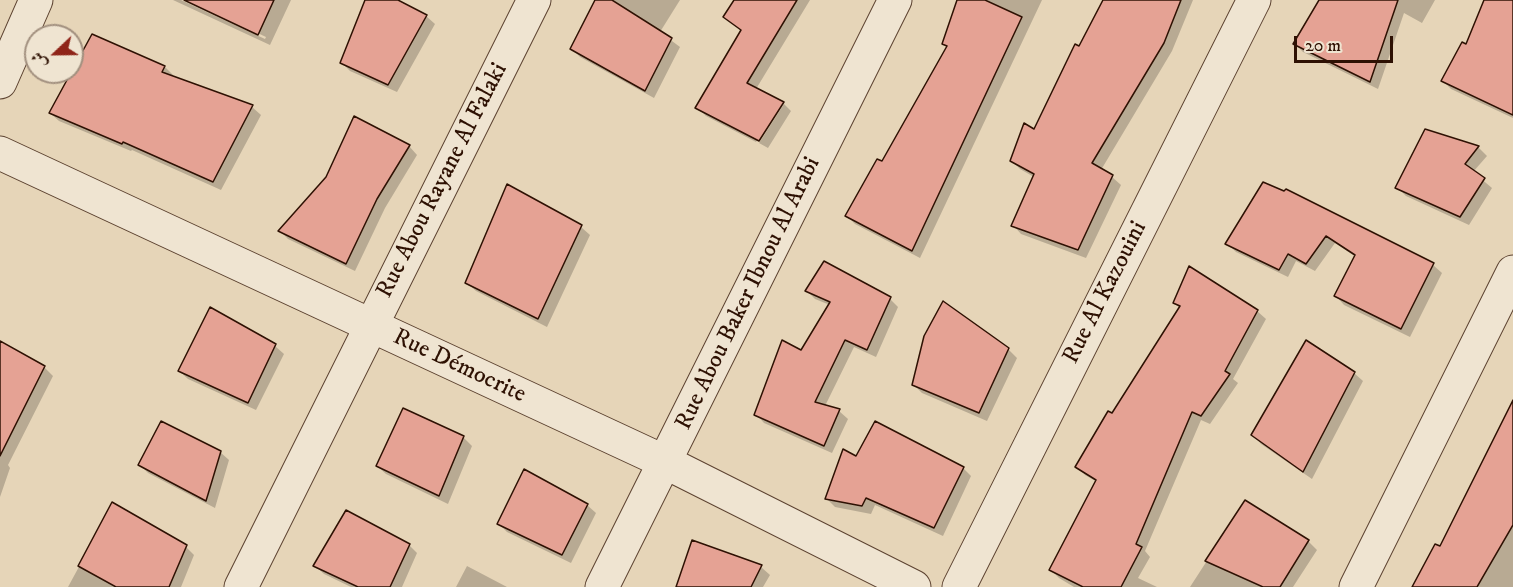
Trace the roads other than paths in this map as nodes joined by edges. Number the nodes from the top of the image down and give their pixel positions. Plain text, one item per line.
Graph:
1 (36, 0) edge
2 (534, 0) edge
3 (895, 0) edge
4 (1254, 0) edge
5 (0, 82) edge
6 (0, 153) edge
7 (1513, 272) edge
8 (371, 326) junction
9 (665, 462) junction
10 (241, 587) edge
11 (602, 587) edge
12 (914, 587) edge
13 (959, 587) edge
14 (1356, 587) edge

1 - 5 street
2 - 8 street, Rue Abou Rayane Al Falaki
3 - 9 street, Rue Abou Baker Ibnou Al Arabi
4 - 13 street, Rue Al Kazouini
6 - 8 street, Rue Démocrite
7 - 14 street
8 - 9 street, Rue Démocrite
8 - 10 street, Rue Abou Rayane Al Falaki
9 - 11 street, Rue Abou Baker Ibnou Al Arabi
9 - 12 street, Rue Démocrite

